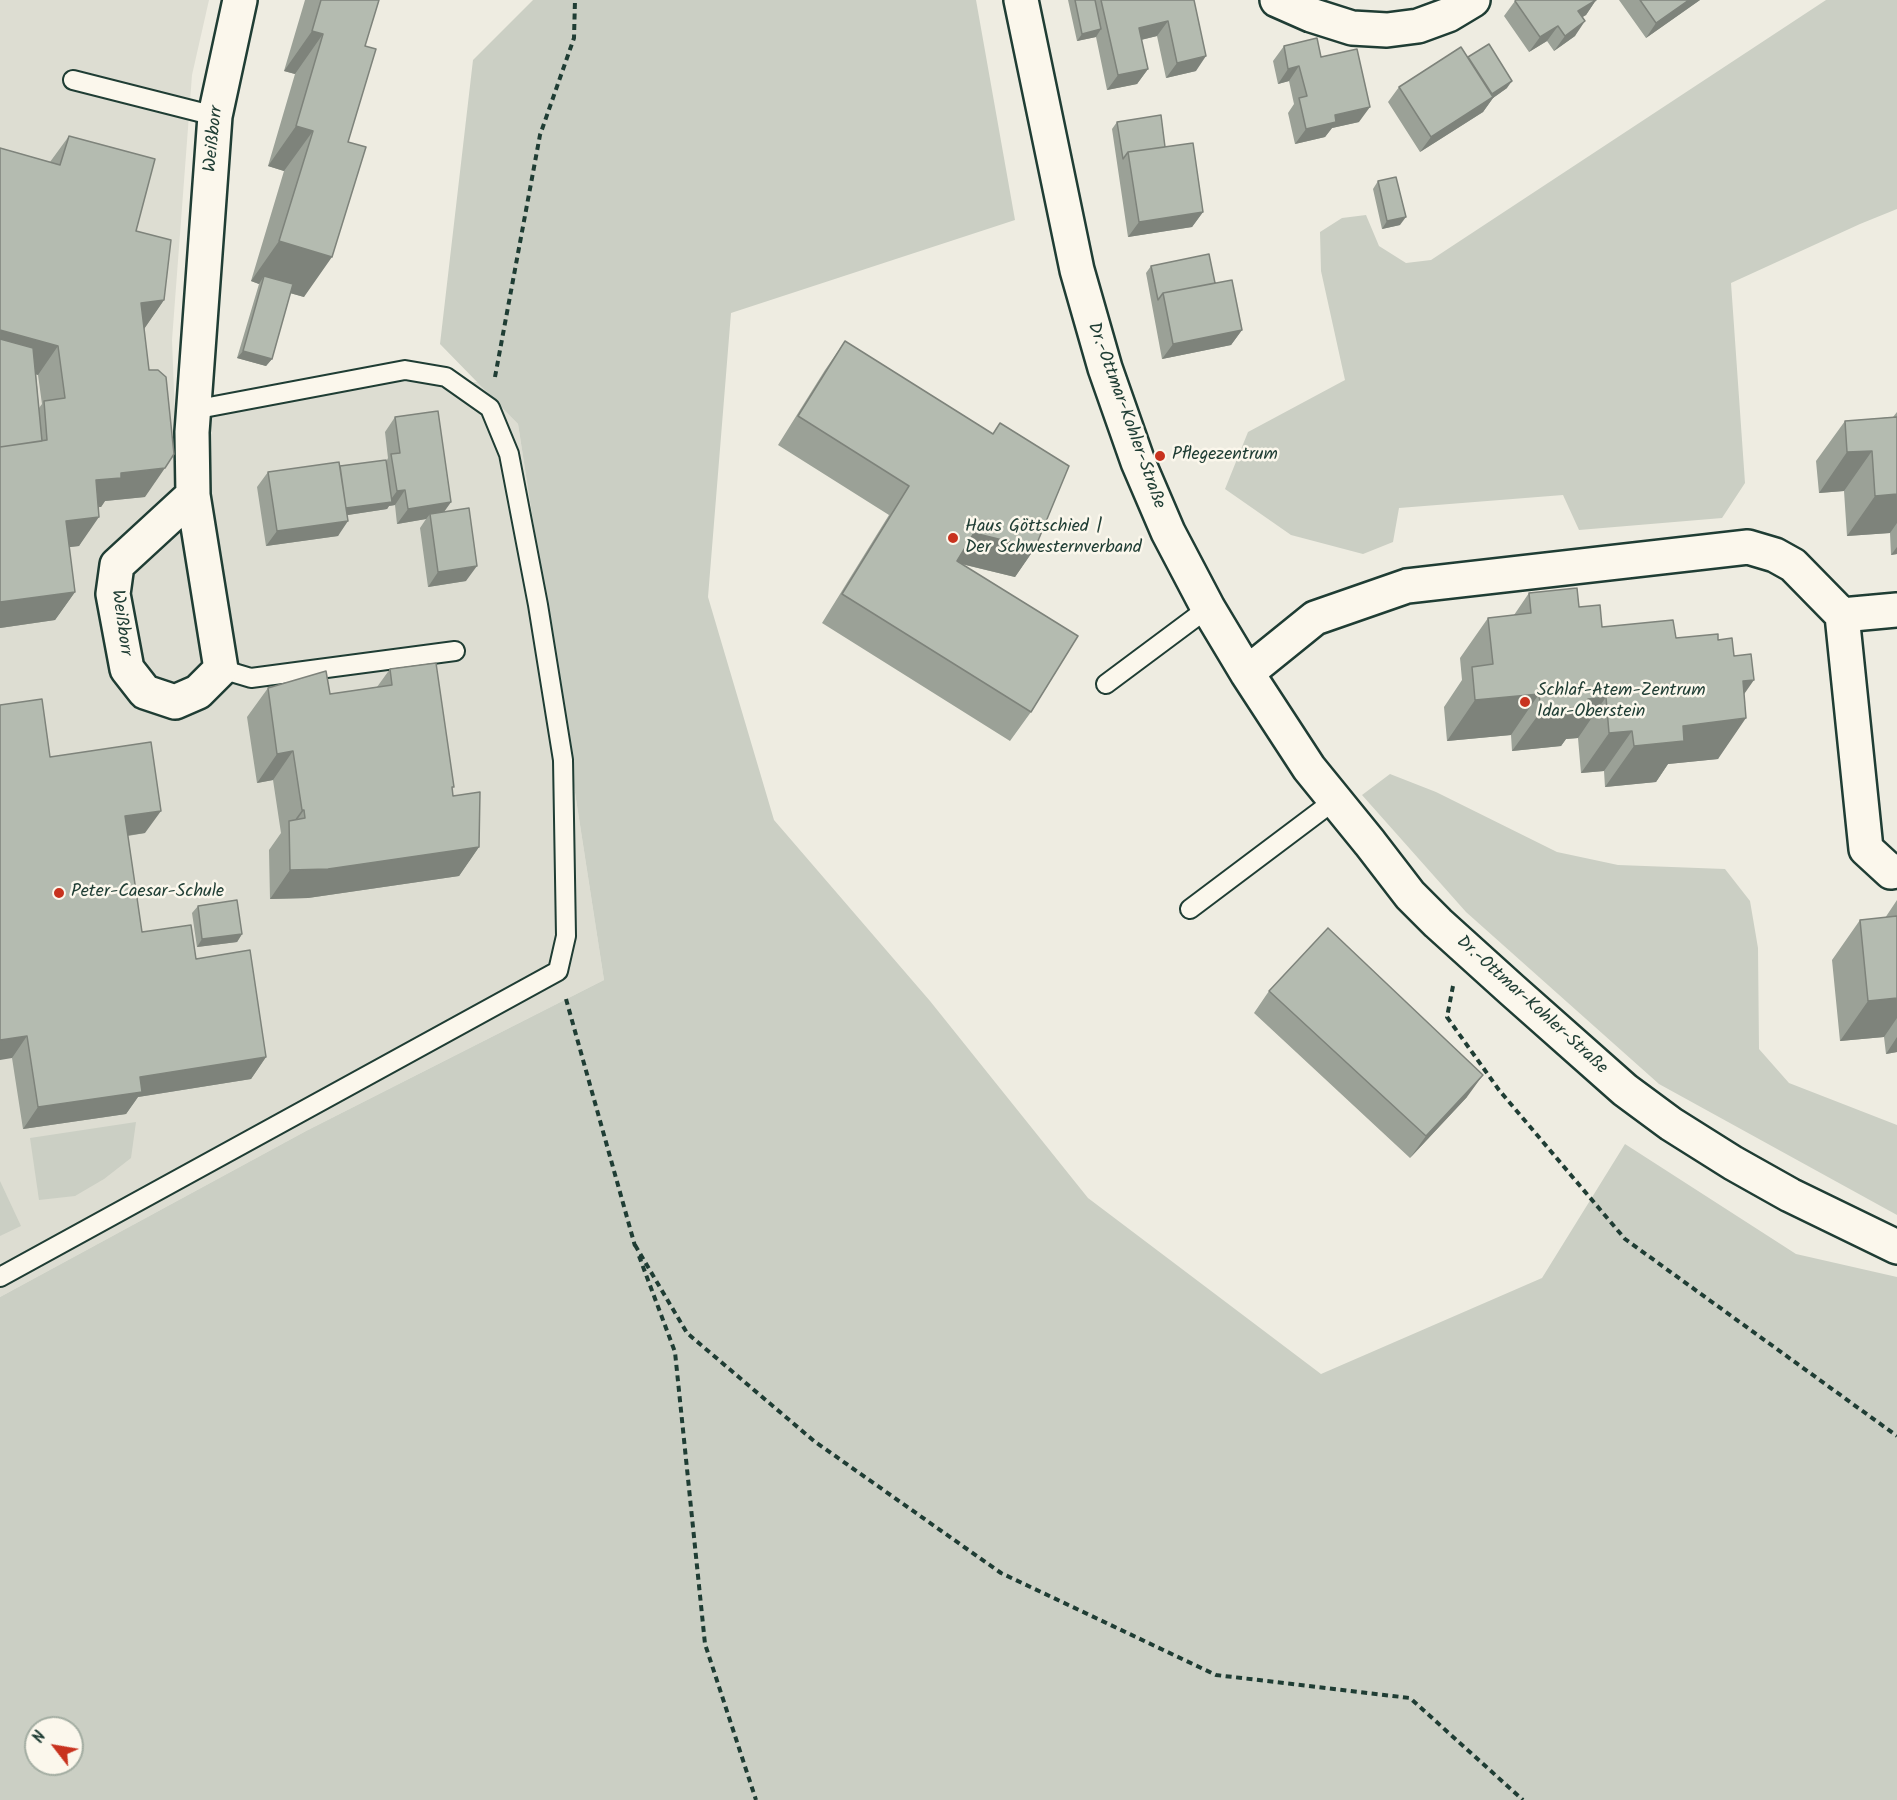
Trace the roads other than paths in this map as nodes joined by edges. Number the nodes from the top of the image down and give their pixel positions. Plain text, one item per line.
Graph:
1 (240, 0) edge
2 (1021, 0) edge
3 (1277, 0) edge
4 (1473, 0) edge
5 (73, 80) dead end
6 (215, 116) junction
7 (193, 410) junction
8 (193, 495) junction
9 (1208, 608) junction
10 (1897, 610) edge
11 (1842, 615) junction
12 (455, 651) dead end
13 (221, 669) junction
14 (1247, 673) junction
15 (1106, 684) dead end
16 (1335, 800) junction
17 (1897, 871) edge
18 (1190, 909) dead end
19 (1897, 1247) edge
20 (0, 1277) edge

1 - 6 street, Weißborr
2 - 9 street, Dr.-Ottmar-Kohler-Straße
3 - 4 street
5 - 6 lane
6 - 7 street, Weißborr
7 - 8 street, Weißborr
7 - 20 lane
8 - 13 street, Weißborr
8 - 13 street, Weißborr
9 - 14 street, Dr.-Ottmar-Kohler-Straße
9 - 15 lane
10 - 11 street
11 - 14 street
11 - 17 street
12 - 13 lane
14 - 16 street, Dr.-Ottmar-Kohler-Straße
16 - 18 lane
16 - 19 street, Dr.-Ottmar-Kohler-Straße

